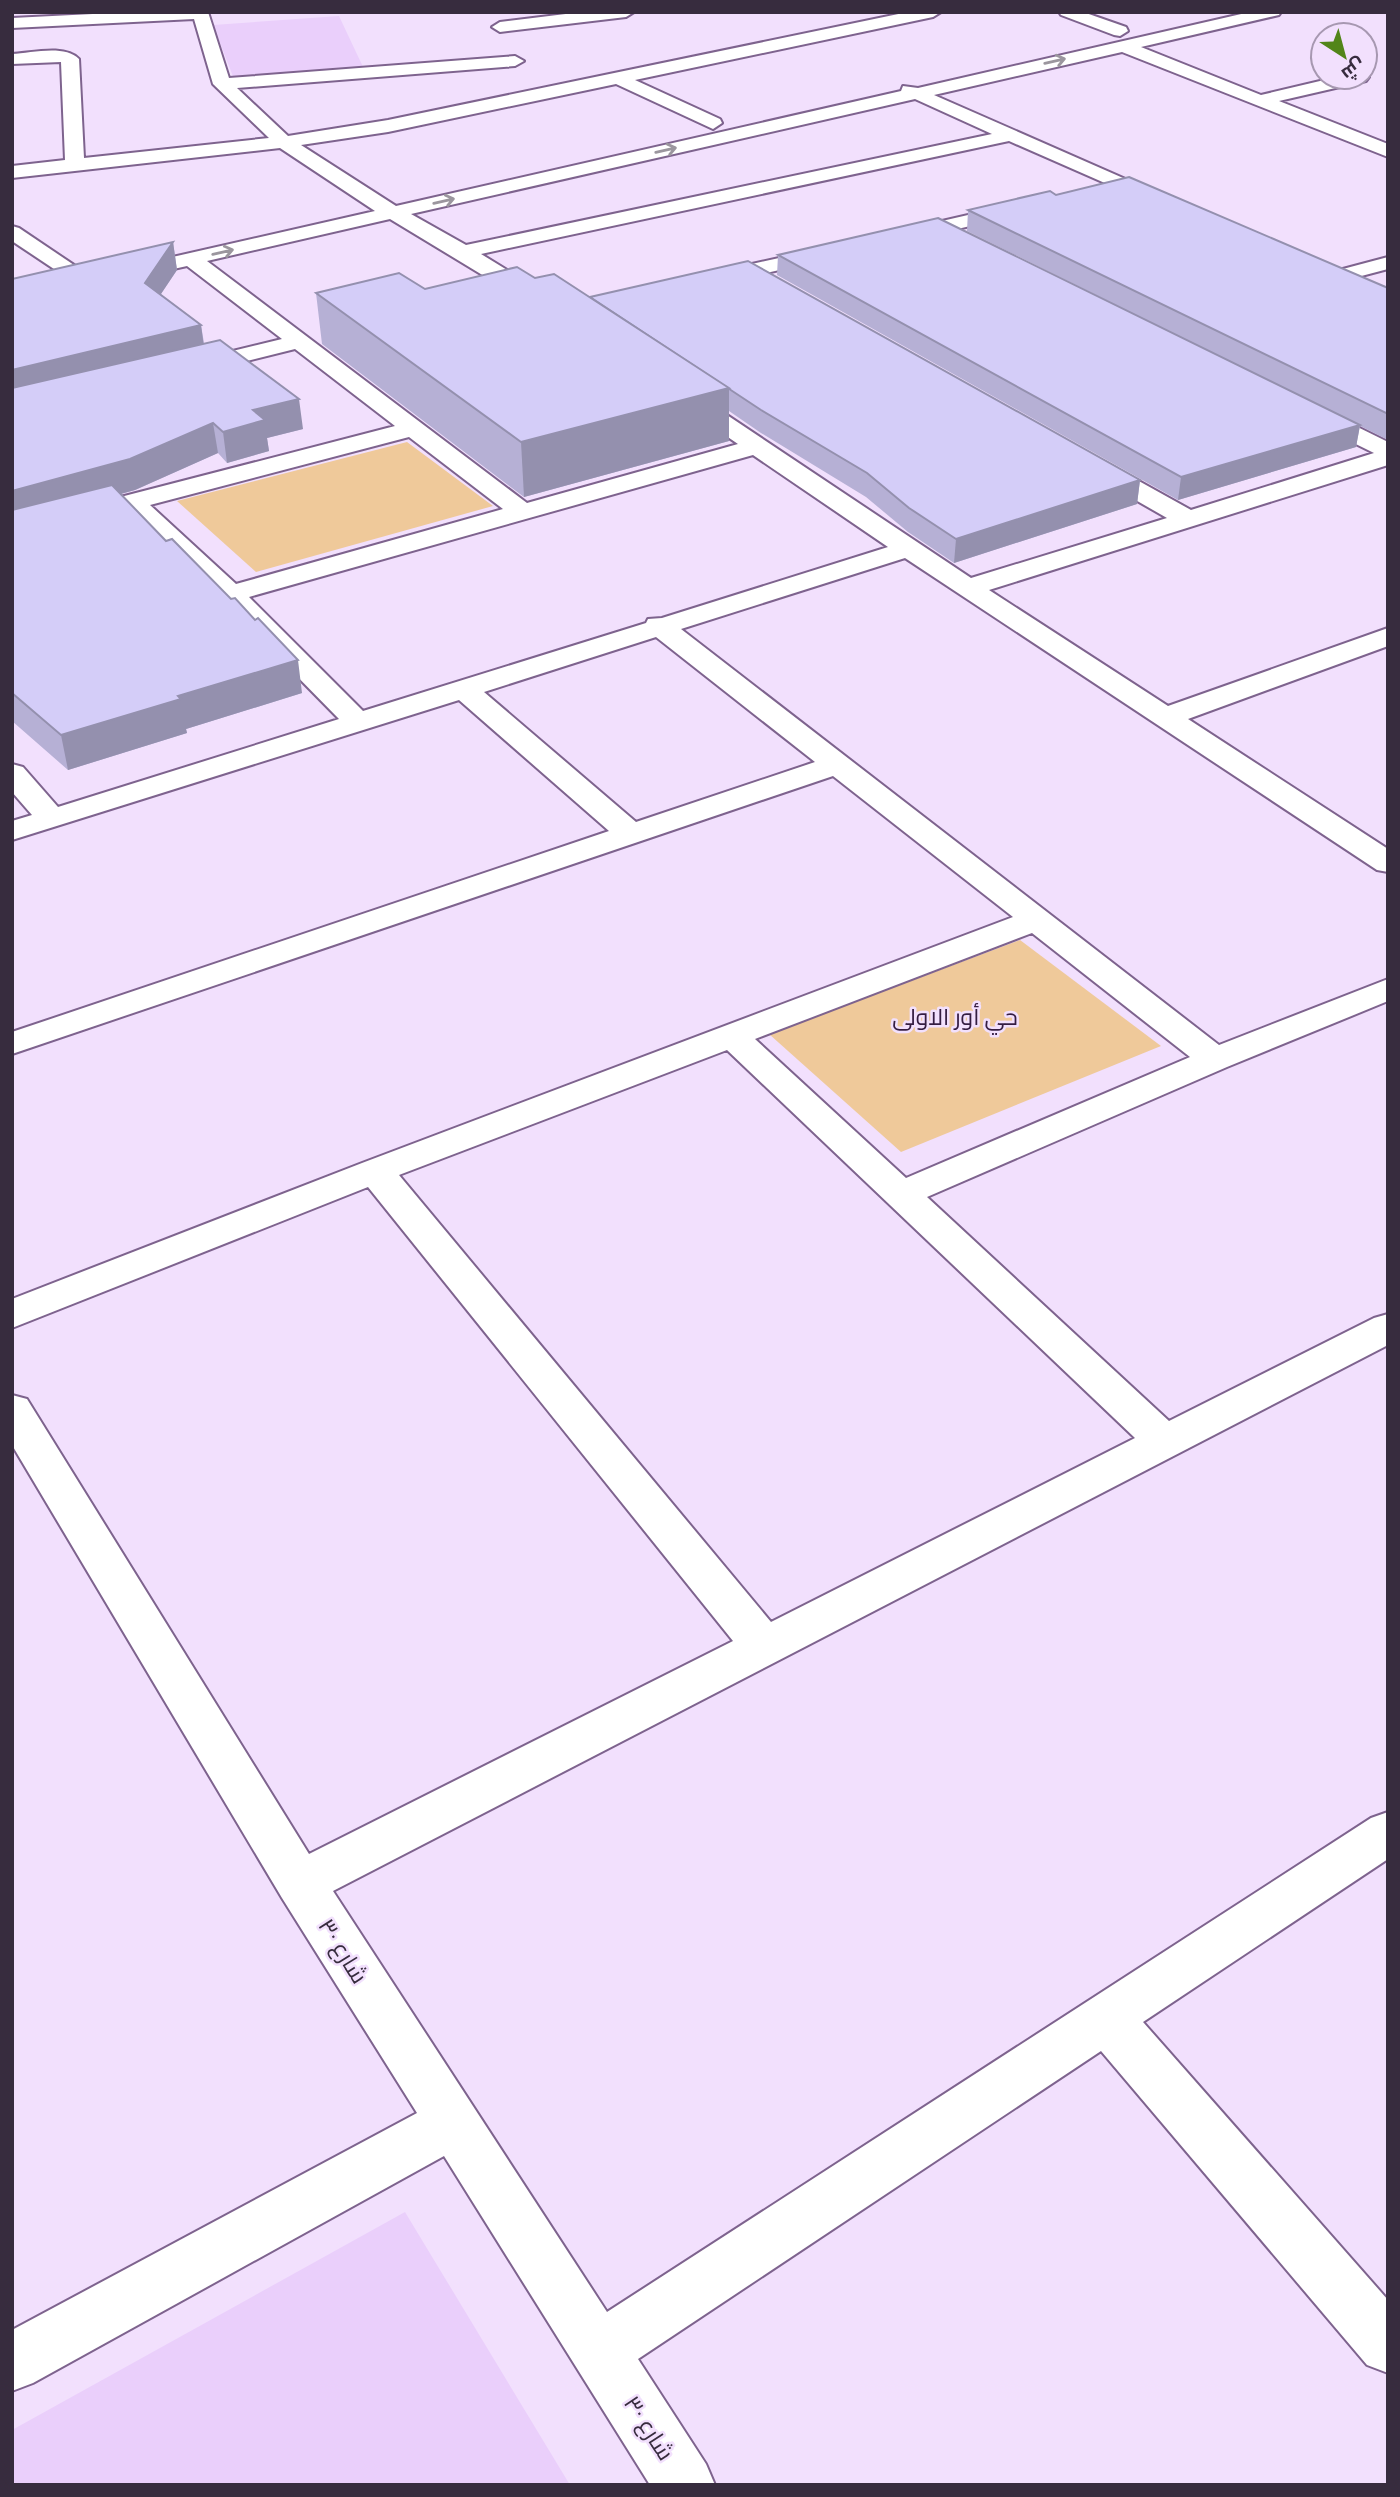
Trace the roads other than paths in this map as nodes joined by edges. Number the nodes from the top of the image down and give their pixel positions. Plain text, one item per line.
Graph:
1 (626, 12) edge
2 (933, 12) edge
3 (1067, 12) edge
4 (1208, 12) edge
5 (1273, 12) edge
6 (200, 13) edge
7 (55, 17) edge
8 (496, 20) edge
9 (12, 23) edge
10 (1122, 38) junction
11 (12, 59) edge
12 (523, 79) junction
13 (620, 79) junction
14 (891, 83) junction
15 (222, 84) junction
16 (1309, 89) edge
17 (914, 92) junction
18 (1261, 100) junction
19 (713, 123) junction
20 (1013, 135) junction
21 (284, 142) junction
22 (1388, 151) edge
23 (75, 165) junction
24 (12, 172) edge
25 (1124, 185) junction
26 (1084, 194) edge
27 (371, 200) junction
28 (1044, 203) edge
29 (1185, 212) edge
30 (394, 213) junction
31 (937, 227) junction
32 (12, 232) edge
33 (885, 239) edge
34 (975, 246) edge
35 (844, 249) edge
36 (463, 252) junction
37 (191, 259) junction
38 (1388, 263) edge
39 (749, 271) junction
40 (45, 274) edge
41 (696, 284) edge
42 (773, 284) edge
43 (1365, 293) edge
44 (565, 316) edge
45 (298, 342) junction
46 (175, 372) edge
47 (668, 386) edge
48 (1288, 402) edge
49 (411, 429) junction
50 (757, 446) junction
51 (1388, 451) edge
52 (1069, 452) edge
53 (1388, 457) edge
54 (132, 502) junction
55 (524, 513) junction
56 (1188, 519) junction
57 (12, 533) edge
58 (908, 549) junction
59 (970, 587) junction
60 (231, 594) junction
61 (659, 625) junction
62 (1388, 636) edge
63 (464, 689) junction
64 (1166, 716) junction
65 (358, 722) junction
66 (839, 764) junction
67 (12, 773) edge
68 (52, 819) junction
69 (12, 831) edge
70 (632, 835) junction
71 (1388, 863) edge
72 (1036, 920) junction
73 (1388, 989) edge
74 (731, 1035) junction
75 (12, 1044) edge
76 (1215, 1059) junction
77 (375, 1171) junction
78 (899, 1195) junction
79 (12, 1314) edge
80 (1388, 1328) edge
81 (12, 1410) edge
82 (1163, 1440) junction
83 (763, 1645) junction
84 (1388, 1833) edge
85 (300, 1883) junction
86 (1107, 2020) junction
87 (451, 2123) junction
88 (1388, 2344) edge
89 (599, 2351) junction
90 (12, 2362) edge
91 (685, 2485) edge

1 - 8 street
2 - 13 street
3 - 10 street
4 - 10 street
5 - 10 street
6 - 7 street
6 - 15 street
7 - 9 street
8 - 12 street
10 - 14 street
17 -> 10 street
10 - 18 street
11 - 23 street
12 - 13 street
12 - 15 street
12 - 21 street
13 - 19 street
14 - 17 street
14 - 19 street
15 - 21 street
16 - 18 street
17 - 20 street
30 -> 17 street
18 - 22 street
19 - 27 street
20 - 25 street
20 - 36 street
21 - 23 street
21 - 27 street
23 - 24 street
25 - 26 street
25 - 29 street
27 - 30 street
27 - 37 street
28 - 31 street
30 - 36 street
37 -> 30 street
31 - 33 street
31 - 34 street
32 - 40 street
35 - 39 street
36 - 44 street
37 - 45 street
38 - 43 street
39 - 41 street
39 - 42 street
45 - 46 street
45 - 49 street
47 - 50 street
48 - 51 street
49 - 54 street
49 - 55 street
50 - 55 street
50 - 58 street
52 - 56 street
53 - 56 street
54 - 57 street
54 - 60 street
55 - 60 street
56 - 59 street
58 - 59 street
58 - 61 street
59 - 64 street
60 - 65 street
61 - 63 street
61 - 66 street
62 - 64 street
63 - 65 street
63 - 70 street
64 - 71 street
65 - 68 street
66 - 70 street
66 - 72 street
67 - 68 street
68 - 69 street
70 - 75 street
72 - 74 street
72 - 76 street
73 - 76 street
74 - 77 street
74 - 78 street
76 - 78 street
77 - 79 street
77 - 83 street
78 - 82 street
80 - 82 street
81 - 85 street, شارع ٣٠
82 - 83 street
83 - 85 street
84 - 86 street
85 - 87 street, شارع ٣٠
86 - 88 street
86 - 89 street
87 - 89 street, شارع ٣٠
87 - 90 street
89 - 91 street, شارع ٣٠

